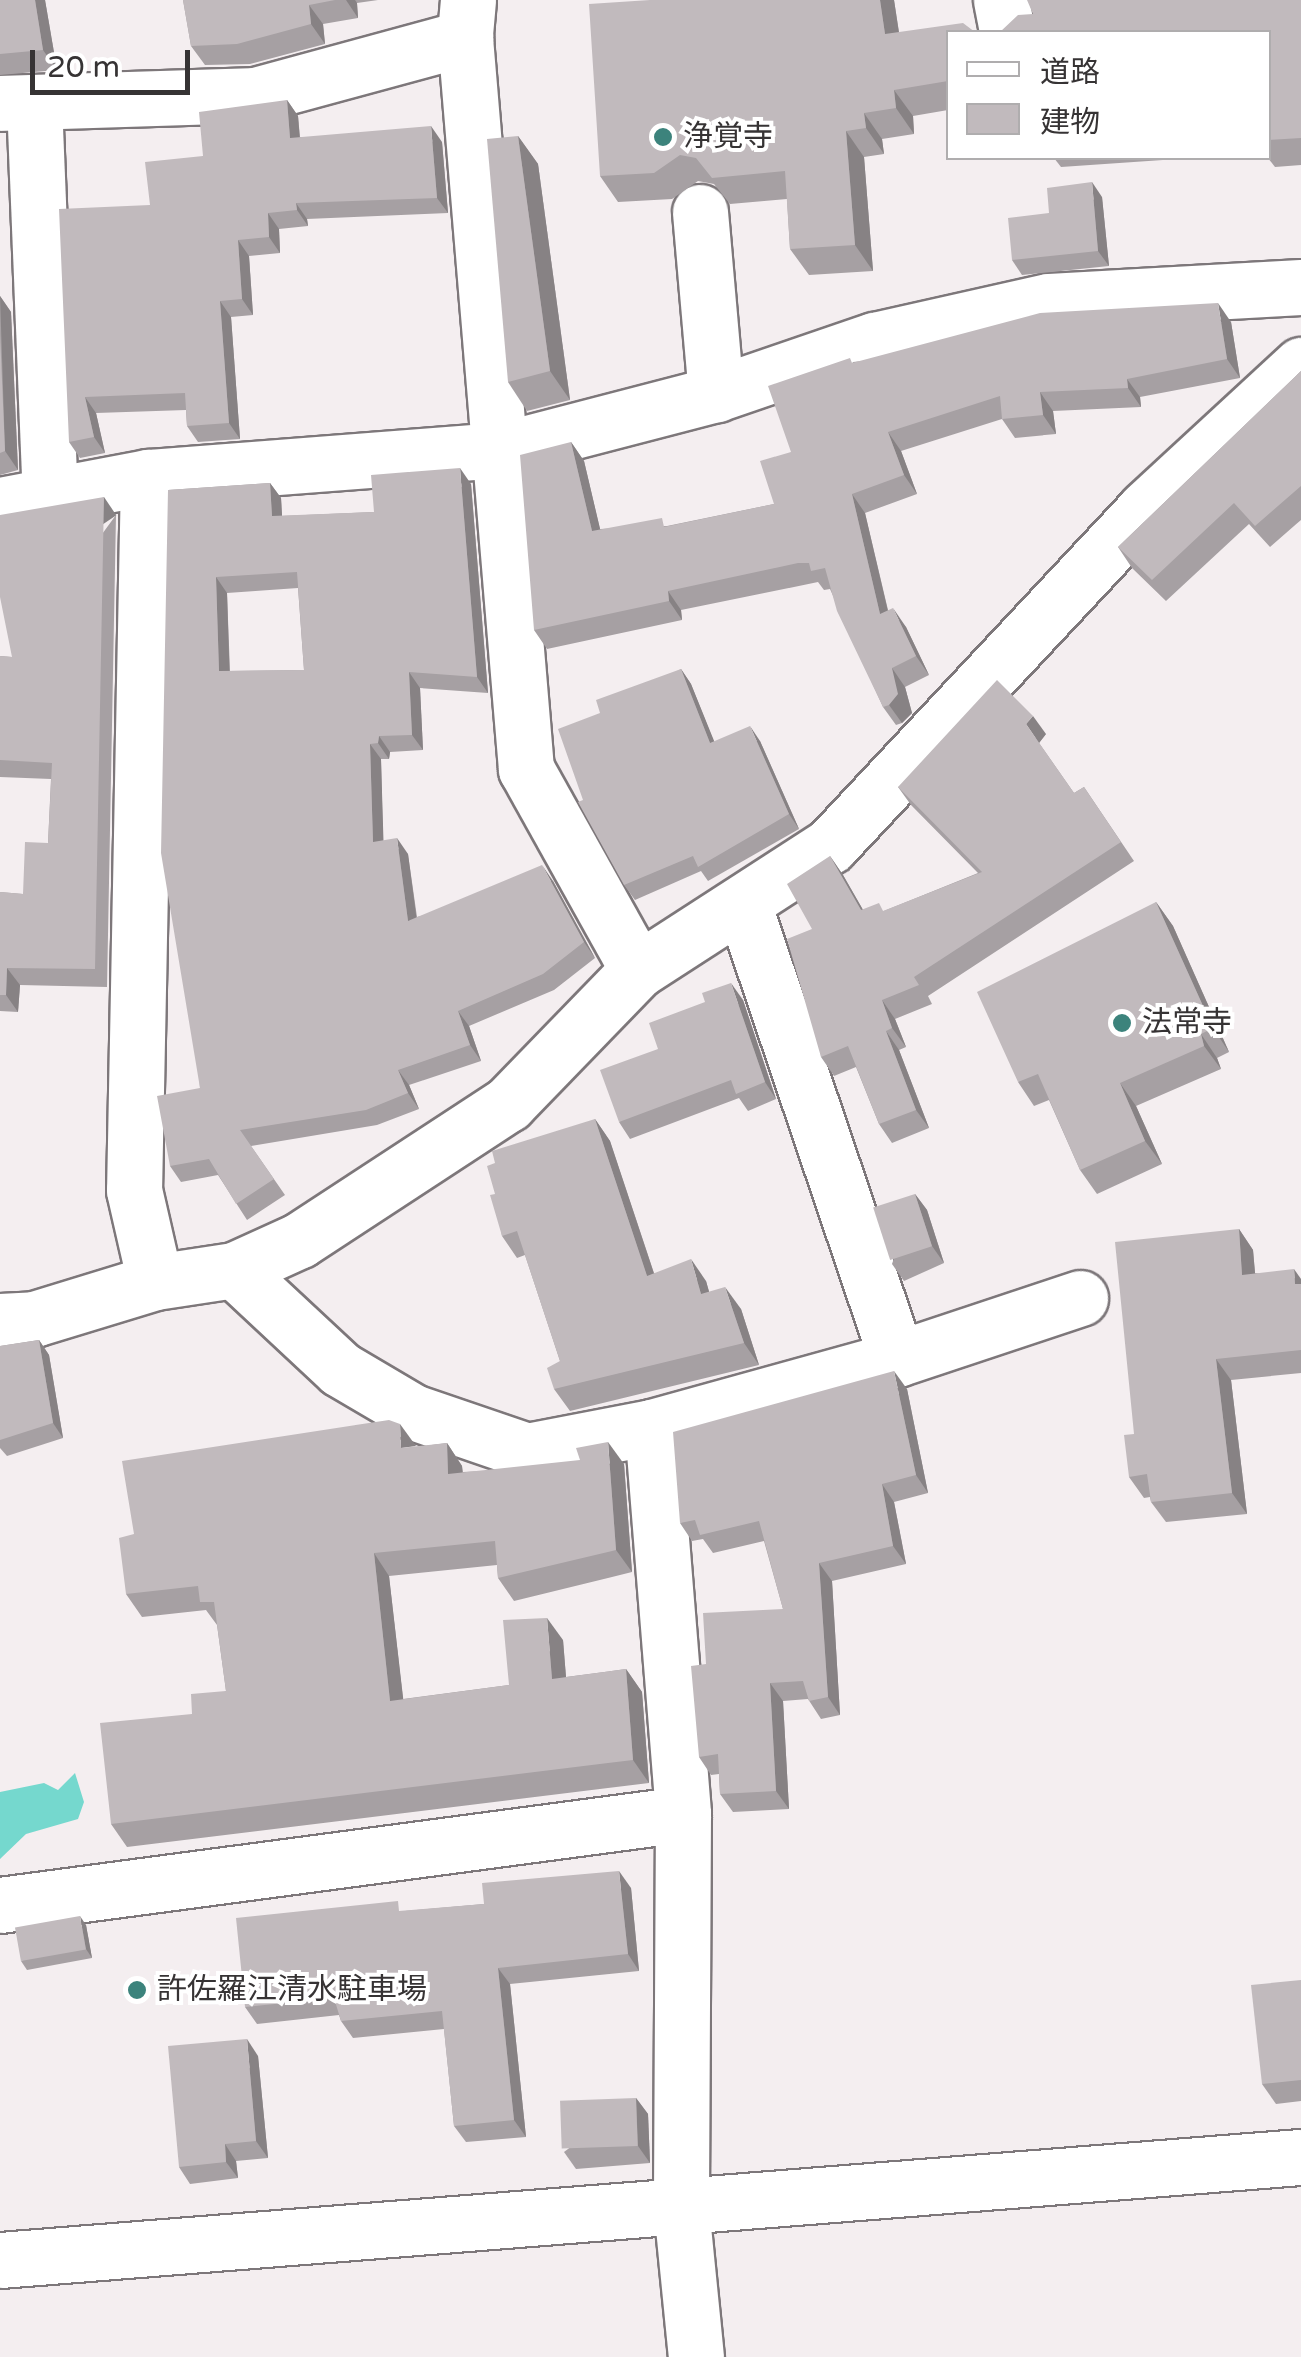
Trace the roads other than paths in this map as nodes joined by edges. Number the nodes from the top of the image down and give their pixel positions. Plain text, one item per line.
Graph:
1 (1001, 0) edge
2 (466, 19) edge
3 (1007, 30) edge
4 (17, 102) edge
5 (700, 212) dead end
6 (1301, 287) edge
7 (1301, 365) edge
8 (716, 394) junction
9 (501, 450) junction
10 (148, 477) junction
11 (25, 500) edge
12 (743, 903) junction
13 (638, 970) junction
14 (234, 1270) junction
15 (155, 1282) junction
16 (1080, 1298) dead end
17 (0, 1321) edge
18 (896, 1358) junction
19 (652, 1426) junction
20 (683, 1814) junction
21 (0, 1905) edge
22 (1301, 2158) edge
23 (681, 2207) junction
24 (0, 2260) edge
25 (696, 2357) edge

1 - 3 street
2 - 4 street
2 - 9 street
4 - 11 street
5 - 8 street
6 - 8 street
7 - 12 street
8 - 9 street
9 - 10 street
9 - 13 street
10 - 11 street
10 - 15 street
12 - 13 street
12 - 18 street
13 - 14 street
14 - 15 street
14 - 19 street
15 - 17 street
16 - 18 street
18 - 19 street
19 - 20 street
20 - 21 street
20 - 23 street
22 - 23 street
23 - 24 street
23 - 25 street

